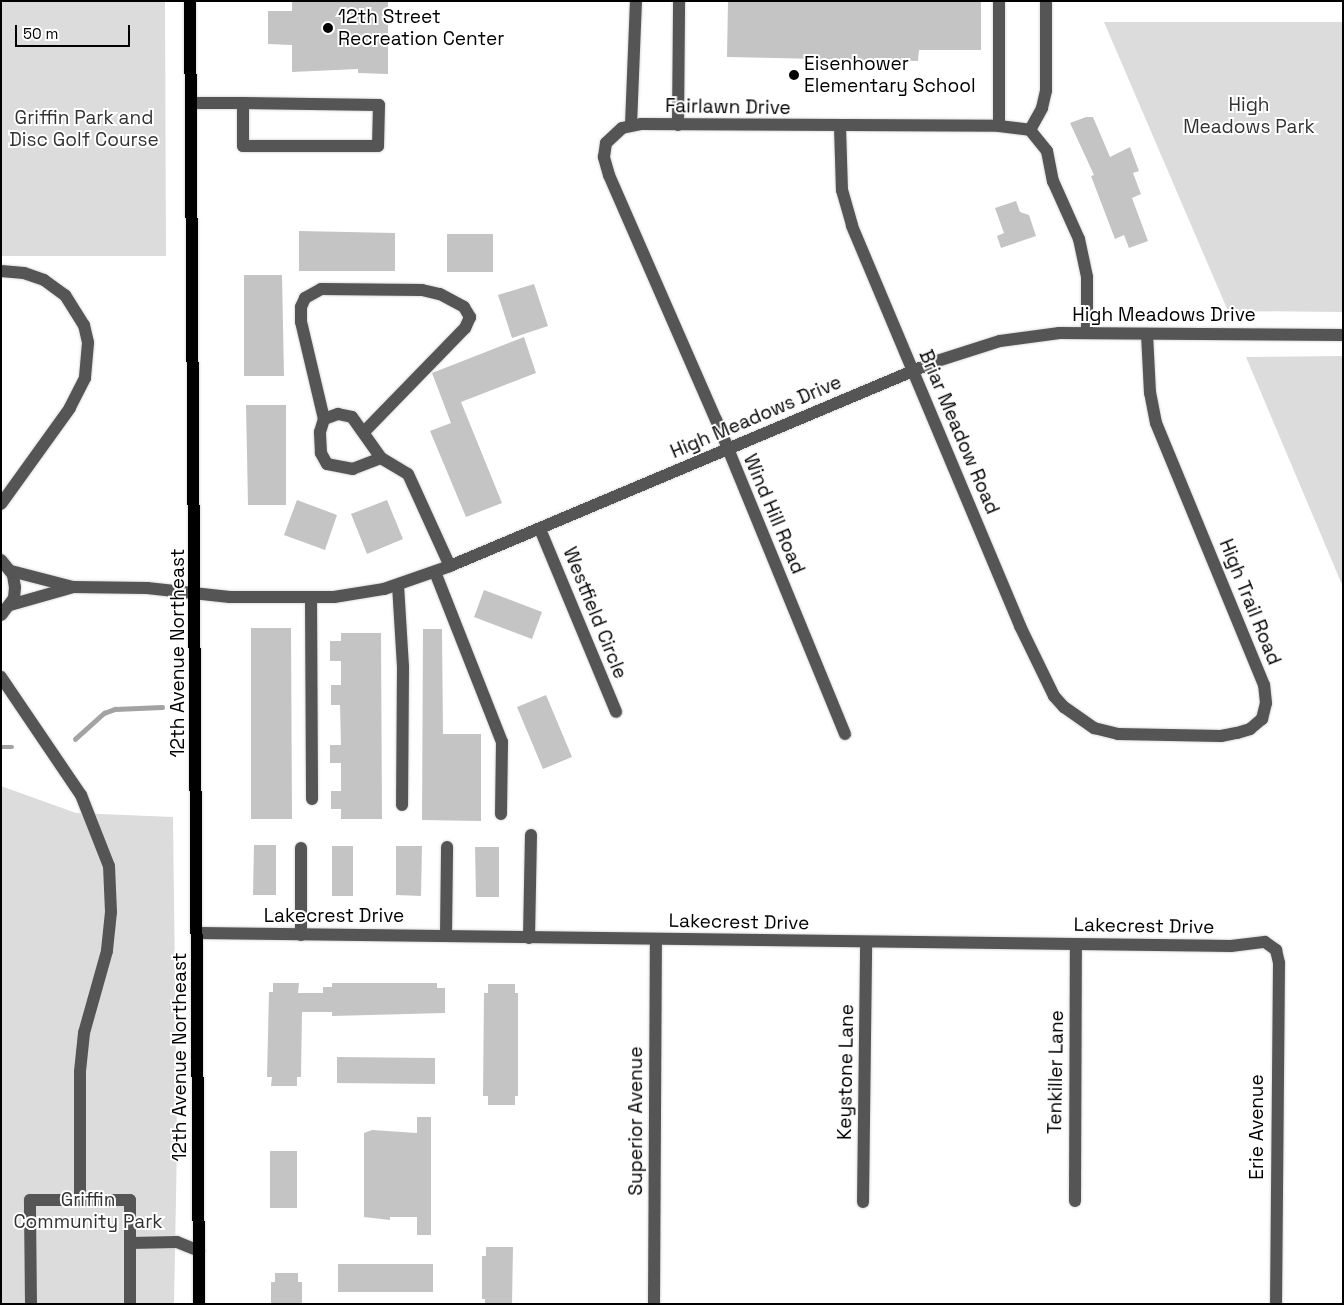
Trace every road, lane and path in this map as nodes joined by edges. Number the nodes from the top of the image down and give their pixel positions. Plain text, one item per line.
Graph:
1 (190, 1) edge
2 (636, 1) edge
3 (679, 1) edge
4 (999, 1) edge
5 (1046, 1) edge
6 (191, 103) junction
7 (243, 103) junction
8 (678, 125) junction
9 (631, 126) junction
10 (999, 126) junction
11 (840, 127) junction
12 (1030, 130) junction
13 (606, 143) joint
14 (1, 271) edge
15 (1087, 333) junction
16 (1148, 334) junction
17 (1343, 335) edge
18 (914, 370) junction
19 (324, 419) junction
20 (364, 432) junction
21 (727, 450) junction
22 (381, 458) junction
23 (1, 504) edge
24 (540, 529) junction
25 (2, 559) edge
26 (450, 566) junction
27 (11, 571) junction
28 (434, 572) junction
29 (398, 585) junction
30 (73, 587) junction
31 (196, 595) junction
32 (311, 597) junction
33 (10, 605) junction
34 (1, 615) edge
35 (1, 677) edge
36 (616, 712) dead end
37 (1094, 728) joint
38 (845, 734) dead end
39 (312, 799) dead end
40 (402, 805) dead end
41 (501, 814) dead end
42 (531, 835) dead end
43 (447, 847) dead end
44 (301, 848) dead end
45 (199, 933) junction
46 (302, 935) junction
47 (446, 935) junction
48 (529, 938) junction
49 (656, 939) junction
50 (866, 942) junction
51 (1076, 944) junction
52 (1276, 950) joint
53 (80, 1200) junction
54 (1075, 1201) dead end
55 (864, 1202) dead end
56 (130, 1243) junction
57 (199, 1252) junction
58 (31, 1304) edge
59 (130, 1304) edge
60 (199, 1304) edge
61 (654, 1304) edge
62 (1276, 1304) edge

1 - 6 main road, 12th Avenue Northeast
2 - 9 street
3 - 8 street
4 - 10 street
5 - 12 street
6 - 7 street
6 - 31 main road, 12th Avenue Northeast
7 - 7 street
8 - 9 street, Fairlawn Drive
8 - 11 street, Fairlawn Drive
9 - 13 street, Fairlawn Drive
10 - 11 street, Fairlawn Drive
10 - 12 street, Fairlawn Drive
11 - 18 street, Briar Meadow Road
12 - 15 street
13 - 21 street, Wind Hill Road
14 - 23 street
15 - 16 street, High Meadows Drive
15 - 18 street, High Meadows Drive
16 - 17 street, High Meadows Drive
16 - 37 street, High Trail Road
18 - 21 street, High Meadows Drive
18 - 37 street, Briar Meadow Road
19 - 20 street
19 - 20 street
19 - 22 street
20 - 22 street
21 - 24 street, High Meadows Drive
21 - 38 street, Wind Hill Road
22 - 26 street
24 - 26 street, High Meadows Drive
24 - 36 street, Westfield Circle
25 - 27 street
26 - 28 street, High Meadows Drive
27 - 30 street
27 - 33 street
28 - 29 street, High Meadows Drive
28 - 41 street
29 - 32 street, High Meadows Drive
29 - 40 street
30 - 31 street, High Meadows Drive
30 - 33 street
31 - 32 street, High Meadows Drive
31 - 45 main road, 12th Avenue Northeast
32 - 39 street
33 - 34 street
35 - 53 street
42 - 48 street
43 - 47 street
44 - 46 street
45 - 46 street, Lakecrest Drive
45 - 57 main road, 12th Avenue Northeast
46 - 47 street, Lakecrest Drive
47 - 48 street, Lakecrest Drive
48 - 49 street, Lakecrest Drive
49 - 50 street, Lakecrest Drive
49 - 61 street, Superior Avenue
50 - 51 street, Lakecrest Drive
50 - 55 street, Keystone Lane
51 - 52 street, Lakecrest Drive
51 - 54 street, Tenkiller Lane
52 - 62 street, Erie Avenue
53 - 56 street
53 - 58 street
56 - 57 street
56 - 59 street
57 - 60 main road, 12th Avenue Northeast

